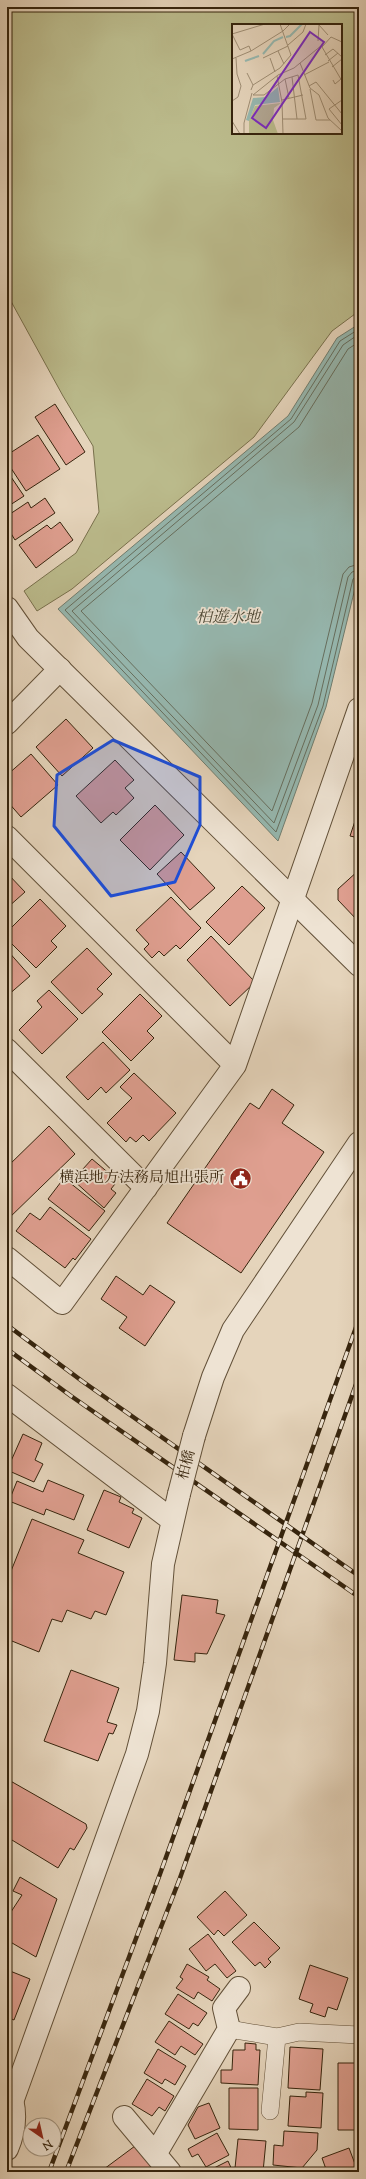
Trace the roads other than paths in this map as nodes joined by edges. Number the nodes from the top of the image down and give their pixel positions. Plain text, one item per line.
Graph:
1 (7, 608) edge
2 (60, 669) junction
3 (359, 709) edge
4 (7, 723) edge
5 (7, 837) edge
6 (293, 901) junction
7 (359, 965) edge
8 (7, 1050) edge
9 (235, 1065) junction
10 (359, 1143) edge
11 (146, 1188) junction
12 (7, 1258) edge
13 (7, 1395) edge
14 (172, 1520) junction
15 (240, 1988) dead end
16 (229, 2030) junction
17 (359, 2035) edge
18 (277, 2037) junction
19 (10, 2093) edge
20 (270, 2111) dead end
21 (124, 2117) dead end
22 (7, 2149) edge
23 (156, 2153) junction
24 (170, 2172) edge

1 - 2 street
2 - 4 street
2 - 6 street
3 - 6 street
5 - 9 street
6 - 7 street
6 - 9 street
8 - 11 street
9 - 11 street
10 - 14 street, 柏橋, bridge
11 - 12 street
13 - 14 street
14 - 19 street, 柏橋
15 - 16 street
16 - 18 lane
16 - 23 street
17 - 18 lane
18 - 20 lane
19 - 22 street
21 - 23 street
23 - 24 street

